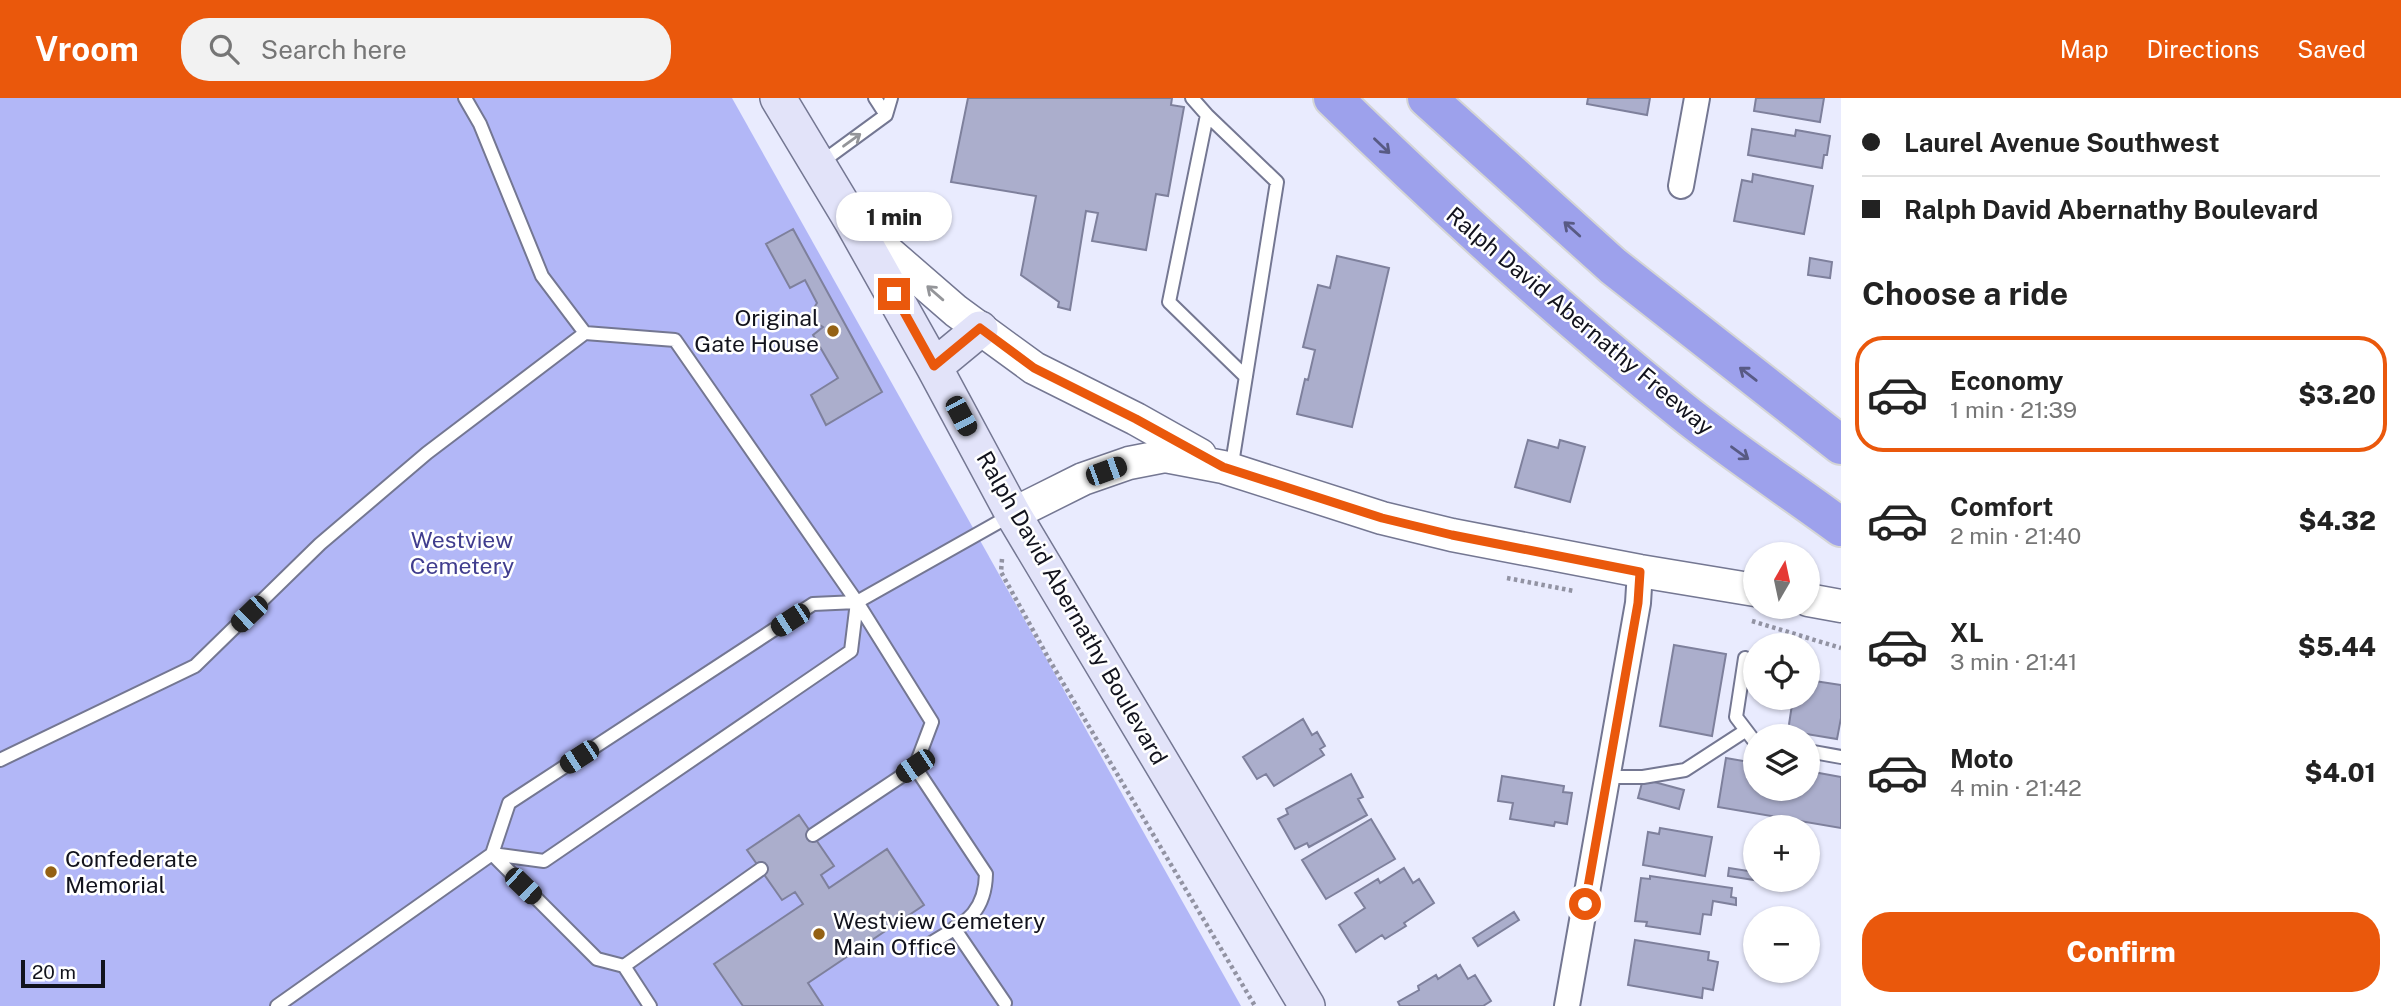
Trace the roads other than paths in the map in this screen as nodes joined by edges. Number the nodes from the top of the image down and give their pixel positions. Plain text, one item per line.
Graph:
1 (465, 98) edge
2 (778, 98) edge
3 (875, 98) edge
4 (891, 98) edge
5 (1192, 98) edge
6 (1333, 98) edge
7 (1427, 98) edge
8 (1697, 98) edge
9 (886, 115) junction
10 (1207, 115) junction
11 (819, 165) junction
12 (1681, 186) dead end
13 (852, 221) junction
14 (980, 328) junction
15 (585, 333) junction
16 (934, 366) junction
17 (1246, 377) junction
18 (1841, 445) edge
19 (1227, 469) junction
20 (1013, 514) junction
21 (1841, 527) edge
22 (1640, 572) junction
23 (1740, 587) edge
24 (858, 602) junction
25 (1820, 602) edge
26 (1841, 606) edge
27 (1743, 671) edge
28 (1743, 728) edge
29 (1743, 732) edge
30 (1820, 753) edge
31 (1841, 757) edge
32 (0, 760) edge
33 (915, 766) junction
34 (1607, 776) junction
35 (813, 835) dead end
36 (492, 854) junction
37 (761, 869) dead end
38 (954, 928) junction
39 (925, 947) dead end
40 (624, 966) junction
41 (1005, 1003) dead end
42 (277, 1006) edge
43 (650, 1006) edge
44 (1307, 1006) edge
45 (1567, 1006) edge

1 - 15 lane
2 - 11 main road, Ralph David Abernathy Boulevard
3 - 9 lane
4 - 9 lane
5 - 10 lane
6 -> 21 highway, Ralph David Abernathy Freeway
18 -> 7 highway
8 - 12 street
11 -> 9 lane
10 - 17 lane
10 - 17 lane
11 - 13 main road, Ralph David Abernathy Boulevard
14 -> 13 street
13 - 16 main road, Ralph David Abernathy Boulevard
14 - 16 main road
14 - 19 street
15 - 24 lane
15 - 32 lane
16 - 20 main road, Ralph David Abernathy Boulevard
17 - 19 lane
19 - 20 street
19 - 22 street
20 - 24 lane
20 - 44 main road, Ralph David Abernathy Boulevard
22 - 23 street
22 - 34 street
24 - 33 lane
24 - 36 lane
24 - 36 lane
25 - 26 street
27 - 28 lane
29 - 34 lane
30 - 31 lane
33 - 35 lane
33 - 38 lane
34 - 45 street
36 - 40 lane
36 - 42 lane
37 - 40 lane
38 - 39 lane
38 - 41 lane
40 - 43 lane

